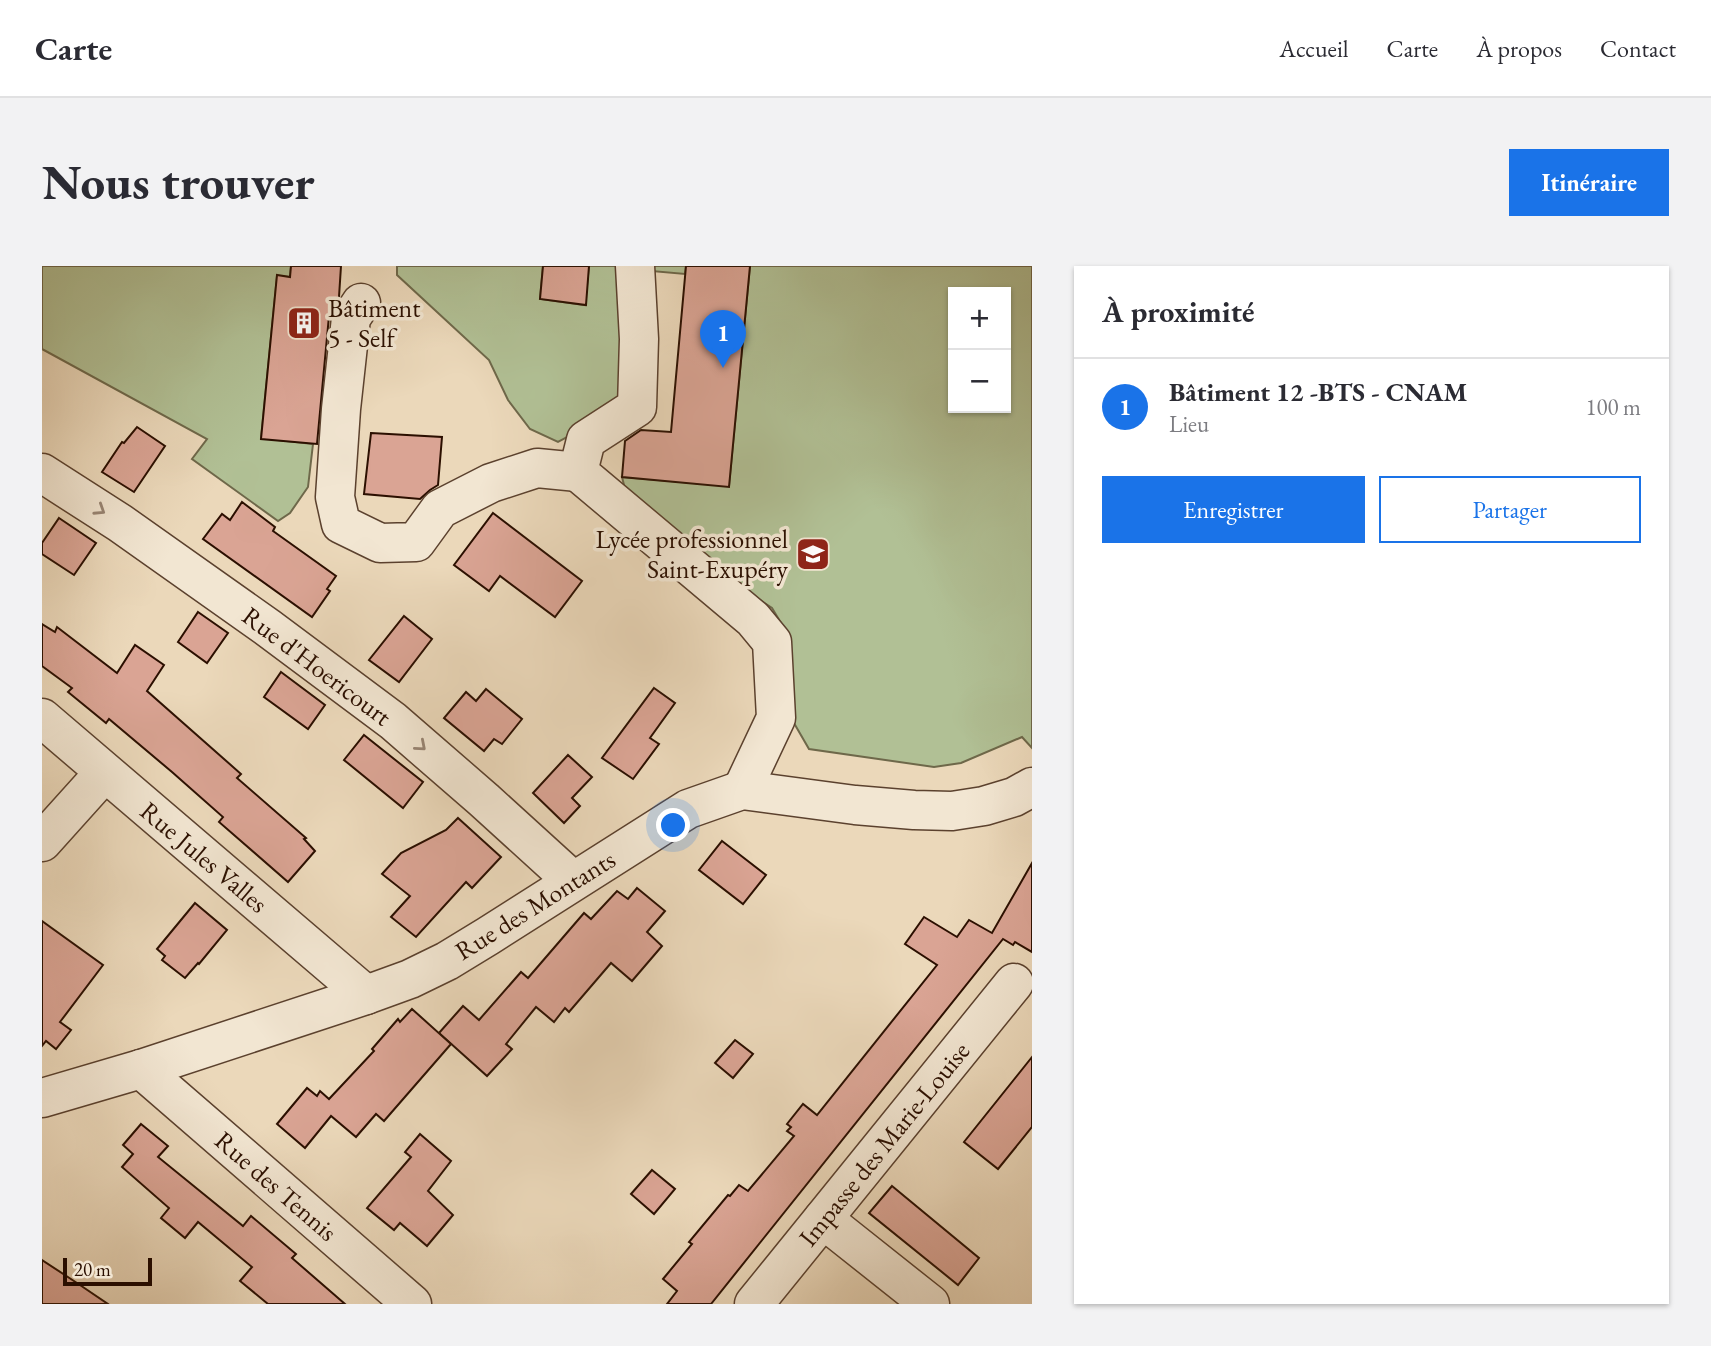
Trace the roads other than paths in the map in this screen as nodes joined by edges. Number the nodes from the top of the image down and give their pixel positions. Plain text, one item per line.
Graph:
1 (635, 266) edge
2 (361, 303) dead end
3 (578, 472) junction
4 (42, 474) edge
5 (42, 718) edge
6 (104, 772) junction
7 (1032, 788) edge
8 (742, 790) junction
9 (42, 842) edge
10 (573, 881) junction
11 (1014, 983) dead end
12 (366, 995) junction
13 (141, 1069) junction
14 (42, 1098) edge
15 (823, 1219) junction
16 (412, 1304) edge
17 (754, 1304) edge
18 (930, 1304) edge

1 - 3 street
2 - 3 street
3 - 8 street
4 -> 10 street, Rue d'Hoericourt
5 - 6 street, Rue Jules Valles
6 - 9 street
6 - 12 street, Rue Jules Valles
7 - 8 street, Rue des Montants
8 - 10 street, Rue des Montants
10 - 12 street, Rue des Montants
11 - 15 street, Impasse des Marie-Louise
12 - 13 street, Rue des Montants
13 - 14 street, Rue des Montants
13 - 16 street, Rue des Tennis
15 - 17 street, Impasse des Marie-Louise
15 - 18 street

